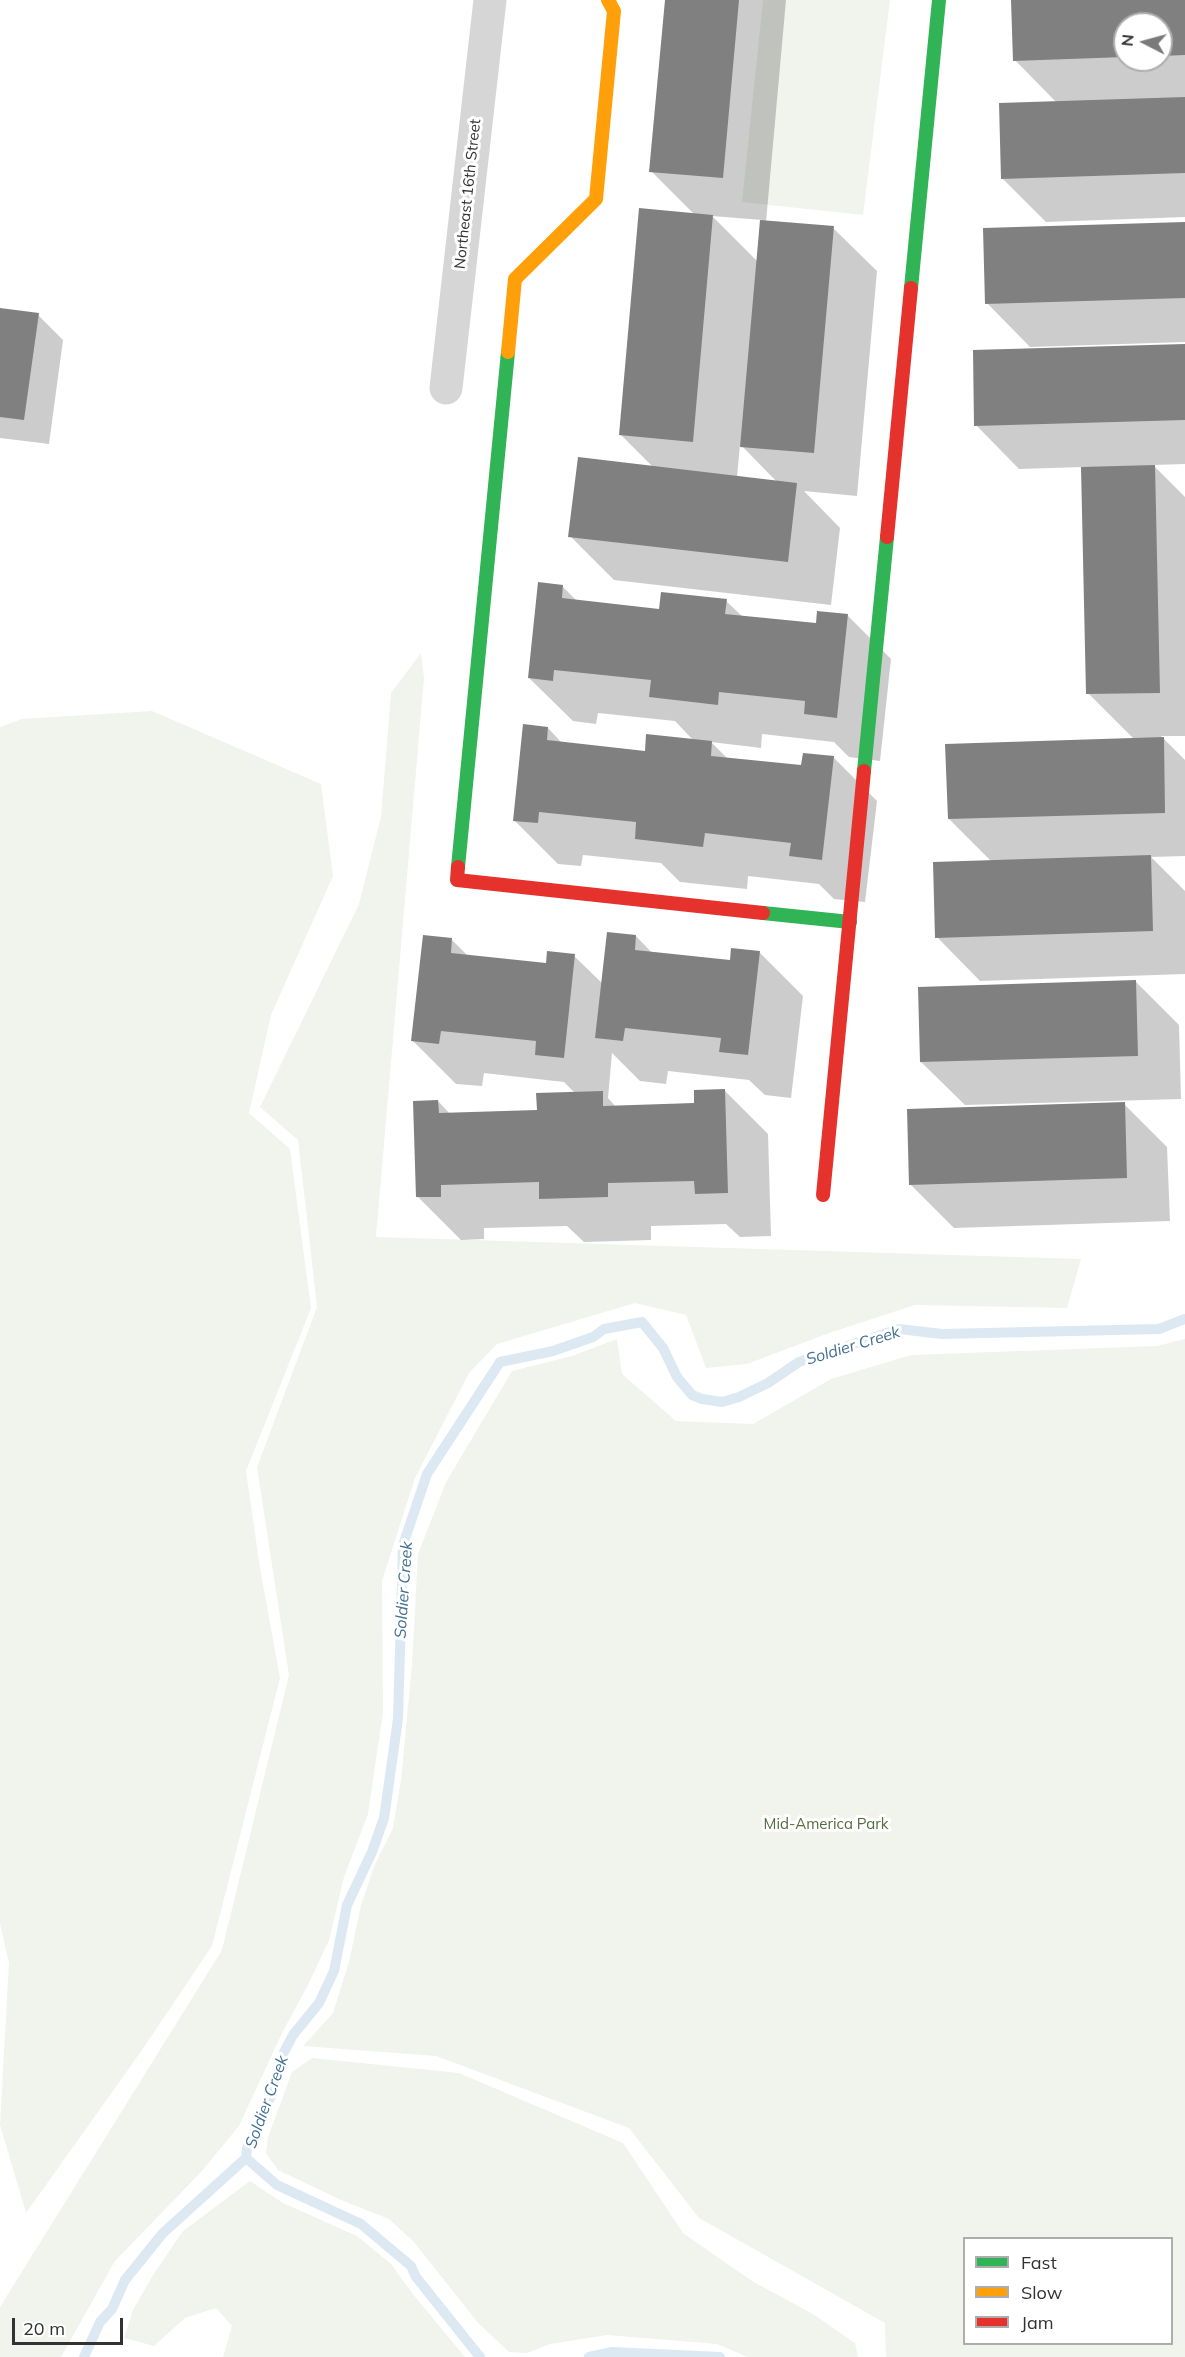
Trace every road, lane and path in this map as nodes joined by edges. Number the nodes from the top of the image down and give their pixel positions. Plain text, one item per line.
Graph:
1 (490, 0) edge
2 (608, 0) edge
3 (939, 0) edge
4 (446, 388) dead end
5 (850, 922) junction
6 (823, 1195) dead end

1 - 4 street, Northeast 16th Street
2 - 5 street
3 - 5 street
5 - 6 street

